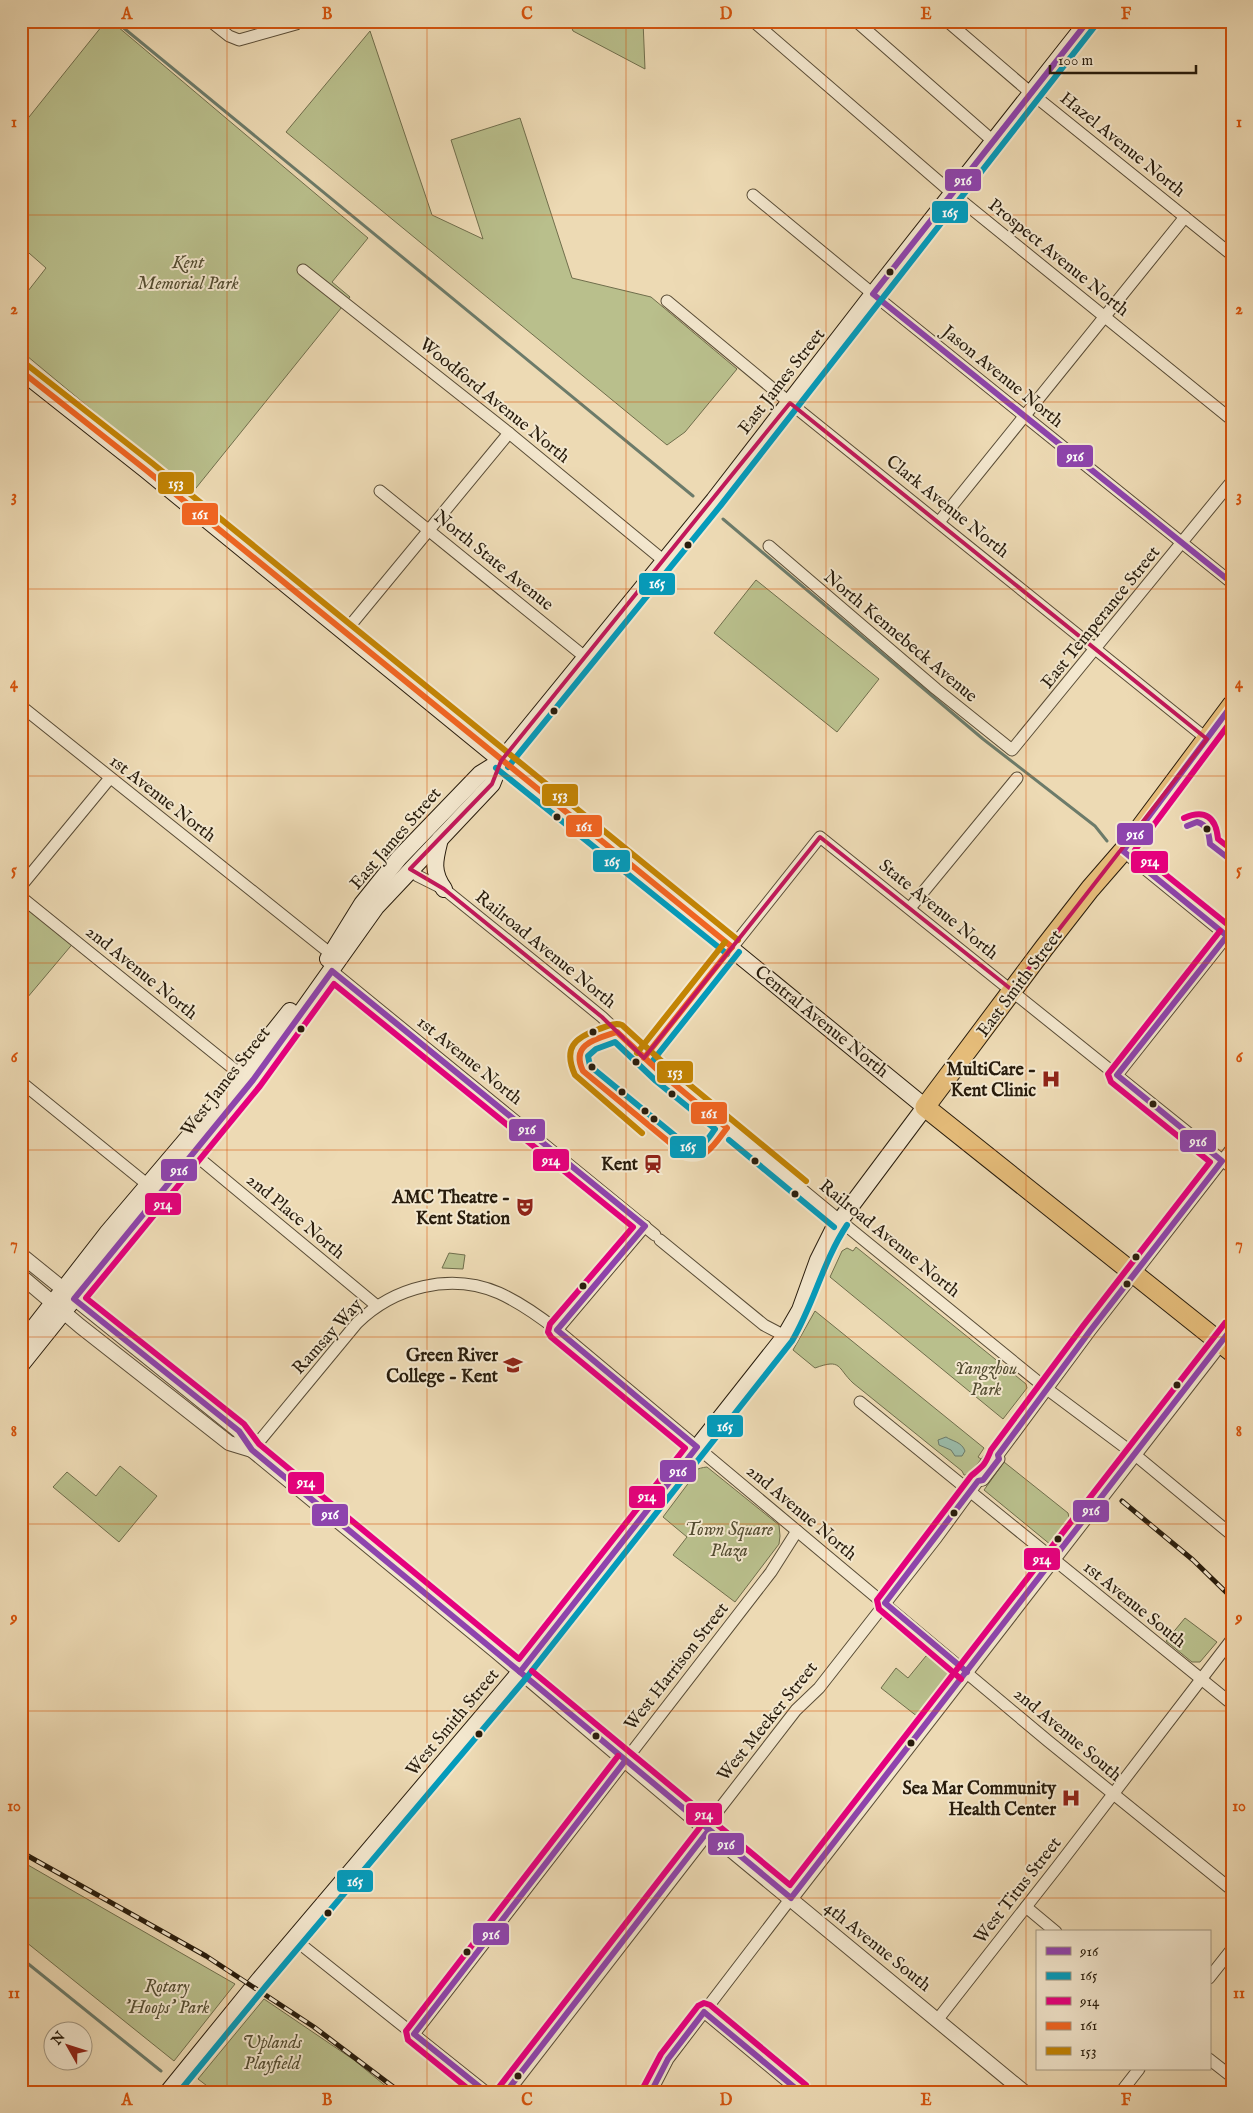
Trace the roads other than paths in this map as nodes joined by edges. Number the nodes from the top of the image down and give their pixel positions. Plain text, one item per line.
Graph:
1 (210, 21) edge
2 (300, 21) edge
3 (753, 21) edge
4 (856, 21) edge
5 (947, 21) edge
6 (1088, 21) edge
7 (1031, 93) junction
8 (993, 141) junction
9 (952, 193) junction
10 (753, 195) dead end
11 (1185, 217) junction
12 (1232, 255) edge
13 (303, 270) dead end
14 (873, 294) junction
15 (667, 301) dead end
16 (1104, 318) junction
17 (21, 371) edge
18 (790, 402) junction
19 (1025, 416) junction
20 (1232, 420) edge
21 (510, 434) junction
22 (1232, 481) edge
23 (380, 491) dead end
24 (939, 522) junction
25 (430, 531) junction
26 (1182, 544) junction
27 (768, 546) dead end
28 (663, 560) junction
29 (1232, 583) edge
30 (344, 633) junction
31 (1096, 649) junction
32 (585, 657) junction
33 (1232, 705) edge
34 (21, 706) edge
35 (1207, 739) junction
36 (1012, 750) joint
37 (501, 761) junction
38 (110, 778) junction
39 (1017, 778) dead end
40 (441, 838) junction
41 (1124, 851) junction
42 (410, 869) junction
43 (21, 886) edge
44 (444, 889) junction
45 (21, 897) edge
46 (376, 907) joint
47 (910, 908) junction
48 (1230, 938) edge
49 (732, 947) junction
50 (331, 954) junction
51 (332, 971) junction
52 (1012, 990) junction
53 (644, 1058) junction
54 (240, 1074) junction
55 (1117, 1075) junction
56 (21, 1082) edge
57 (220, 1099) junction
58 (925, 1107) junction
59 (1232, 1148) edge
60 (194, 1154) junction
61 (1222, 1161) junction
62 (1232, 1168) edge
63 (148, 1185) junction
64 (840, 1220) junction
65 (644, 1226) junction
66 (21, 1255) edge
67 (1134, 1273) junction
68 (21, 1276) edge
69 (70, 1294) junction
70 (805, 1295) joint
71 (377, 1306) junction
72 (58, 1308) junction
73 (1232, 1328) edge
74 (557, 1330) junction
75 (785, 1336) junction
76 (21, 1344) edge
77 (1226, 1347) edge
78 (21, 1365) edge
79 (1047, 1389) junction
80 (860, 1402) dead end
81 (697, 1447) junction
82 (252, 1450) junction
83 (1134, 1454) junction
84 (970, 1490) junction
85 (797, 1531) junction
86 (1232, 1535) edge
87 (1054, 1560) junction
88 (885, 1603) junction
89 (1232, 1639) edge
90 (520, 1672) junction
91 (967, 1672) junction
92 (1202, 1680) junction
93 (1232, 1704) edge
94 (625, 1761) junction
95 (1113, 1794) junction
96 (708, 1830) junction
97 (1232, 1890) edge
98 (791, 1898) junction
99 (1026, 1907) junction
100 (1054, 1930) edge
101 (294, 1939) junction
102 (1232, 1949) edge
103 (1210, 1977) edge
104 (704, 2012) junction
105 (938, 2019) junction
106 (414, 2034) junction
107 (1210, 2060) edge
108 (1138, 2070) edge
109 (1232, 2077) edge
110 (169, 2092) edge
111 (486, 2092) edge
112 (506, 2092) edge
113 (650, 2092) edge
114 (800, 2092) edge
115 (1024, 2092) edge
116 (1121, 2092) edge

1 - 2 street
3 - 9 street, Prospect Avenue North
4 - 8 street
5 - 7 street, Hazel Avenue North
6 - 7 main road, East James Street
7 - 8 main road, East James Street
7 - 11 street, Hazel Avenue North
8 - 9 main road, East James Street
9 - 14 main road, East James Street
9 - 16 street, Prospect Avenue North
10 - 14 street, Jason Avenue North
11 - 12 street, Hazel Avenue North
11 - 16 street
13 - 21 street, Woodford Avenue North
14 - 18 main road, East James Street
14 - 19 street, Jason Avenue North
15 - 18 street, Clark Avenue North
16 - 19 street
16 - 20 street, Prospect Avenue North
17 - 30 main road, Central Avenue North
18 - 24 street, Clark Avenue North
18 - 28 main road, East James Street
19 - 24 street
19 - 26 street, Jason Avenue North
21 - 25 street
21 - 28 street, Woodford Avenue North
22 - 26 street, East Temperance Street
23 - 25 street, North State Avenue
24 - 31 street, Clark Avenue North
25 - 30 street
25 - 32 street, North State Avenue
26 - 29 street, Jason Avenue North
26 - 31 street, East Temperance Street
27 - 36 street, North Kennebeck Avenue
28 - 32 main road, East James Street
30 - 37 main road, Central Avenue North
31 - 35 street, Clark Avenue North
31 - 36 street, East Temperance Street
32 - 37 main road, East James Street
33 - 35 main road, East Smith Street
34 - 38 street, 1st Avenue North
35 - 41 main road, East Smith Street
37 - 40 main road, East James Street
37 - 49 main road, Central Avenue North
37 - 50 main road, East James Street
38 - 43 street
38 - 50 street, 1st Avenue North
39 - 47 street
40 - 42 main road, East James Street
40 - 44 main road
41 - 48 street
41 - 52 main road, East Smith Street
42 - 44 street, Railroad Avenue North
42 - 46 main road, East James Street
44 - 53 street, Railroad Avenue North
45 - 54 street, 2nd Avenue North
46 - 51 main road, West James Street
47 - 49 street, State Avenue North
47 - 52 street, State Avenue North
48 - 55 street
49 - 53 street
49 - 58 main road, Central Avenue North
50 - 54 main road, West James Street
51 - 60 main road, West James Street
51 - 65 street, 1st Avenue North
52 - 55 street, State Avenue North
52 - 58 main road, East Smith Street
53 - 64 street, Railroad Avenue North
54 - 57 main road, West James Street
55 - 61 street, State Avenue North
56 - 63 street
57 - 60 main road
57 - 63 main road, West James Street
58 - 64 main road, East Smith Street
58 - 67 main road, Central Avenue North
59 - 61 street
60 - 69 main road, West James Street
60 - 71 street, 2nd Place North
61 - 62 street, State Avenue North
61 - 67 street
63 - 69 main road, West James Street
64 - 70 main road, East Smith Street
64 - 79 street, Railroad Avenue North
65 - 74 street
65 - 75 street, 1st Avenue North
66 - 69 street
67 - 77 main road, Central Avenue North
67 - 79 street
68 - 72 street
69 - 72 main road, West James Street
69 - 82 street
70 - 75 main road, West Smith Street
71 - 74 street, Ramsay Way
71 - 82 street, Ramsay Way
72 - 76 main road, West James Street
72 - 78 main road, West James Street
72 - 82 street
73 - 77 street
74 - 81 street, Ramsay Way
75 - 81 main road, West Smith Street
77 - 83 street
79 - 83 street, Railroad Avenue North
79 - 84 street, West Meeker Street
80 - 84 street
81 - 85 street, 2nd Avenue North
81 - 90 main road, West Smith Street
82 - 90 street, 4th Avenue South
83 - 86 street, Railroad Avenue North
83 - 87 street
84 - 87 street, 1st Avenue South
84 - 88 street, West Meeker Street
85 - 88 street, 2nd Avenue North
85 - 94 street, West Harrison Street
87 - 91 street
87 - 92 street, 1st Avenue South
88 - 91 street, 2nd Avenue South
88 - 96 street, West Meeker Street
89 - 92 street, West Titus Street
90 - 94 street, 4th Avenue South
90 - 101 main road, West Smith Street
91 - 95 street, 2nd Avenue South
91 - 98 street
92 - 93 street, 1st Avenue South
92 - 95 street, West Titus Street
94 - 96 street, 4th Avenue South
94 - 106 street, West Harrison Street
95 - 97 street, 2nd Avenue South
95 - 99 street, West Titus Street
96 - 98 street, 4th Avenue South
96 - 112 street, West Meeker Street
98 - 104 street
98 - 105 street, 4th Avenue South
99 - 100 street
99 - 105 street, West Titus Street
101 - 106 street
101 - 110 main road, West Smith Street
102 - 103 street
104 - 113 street
104 - 114 street
105 - 115 street, 4th Avenue South
106 - 111 street
107 - 109 street
108 - 116 street

